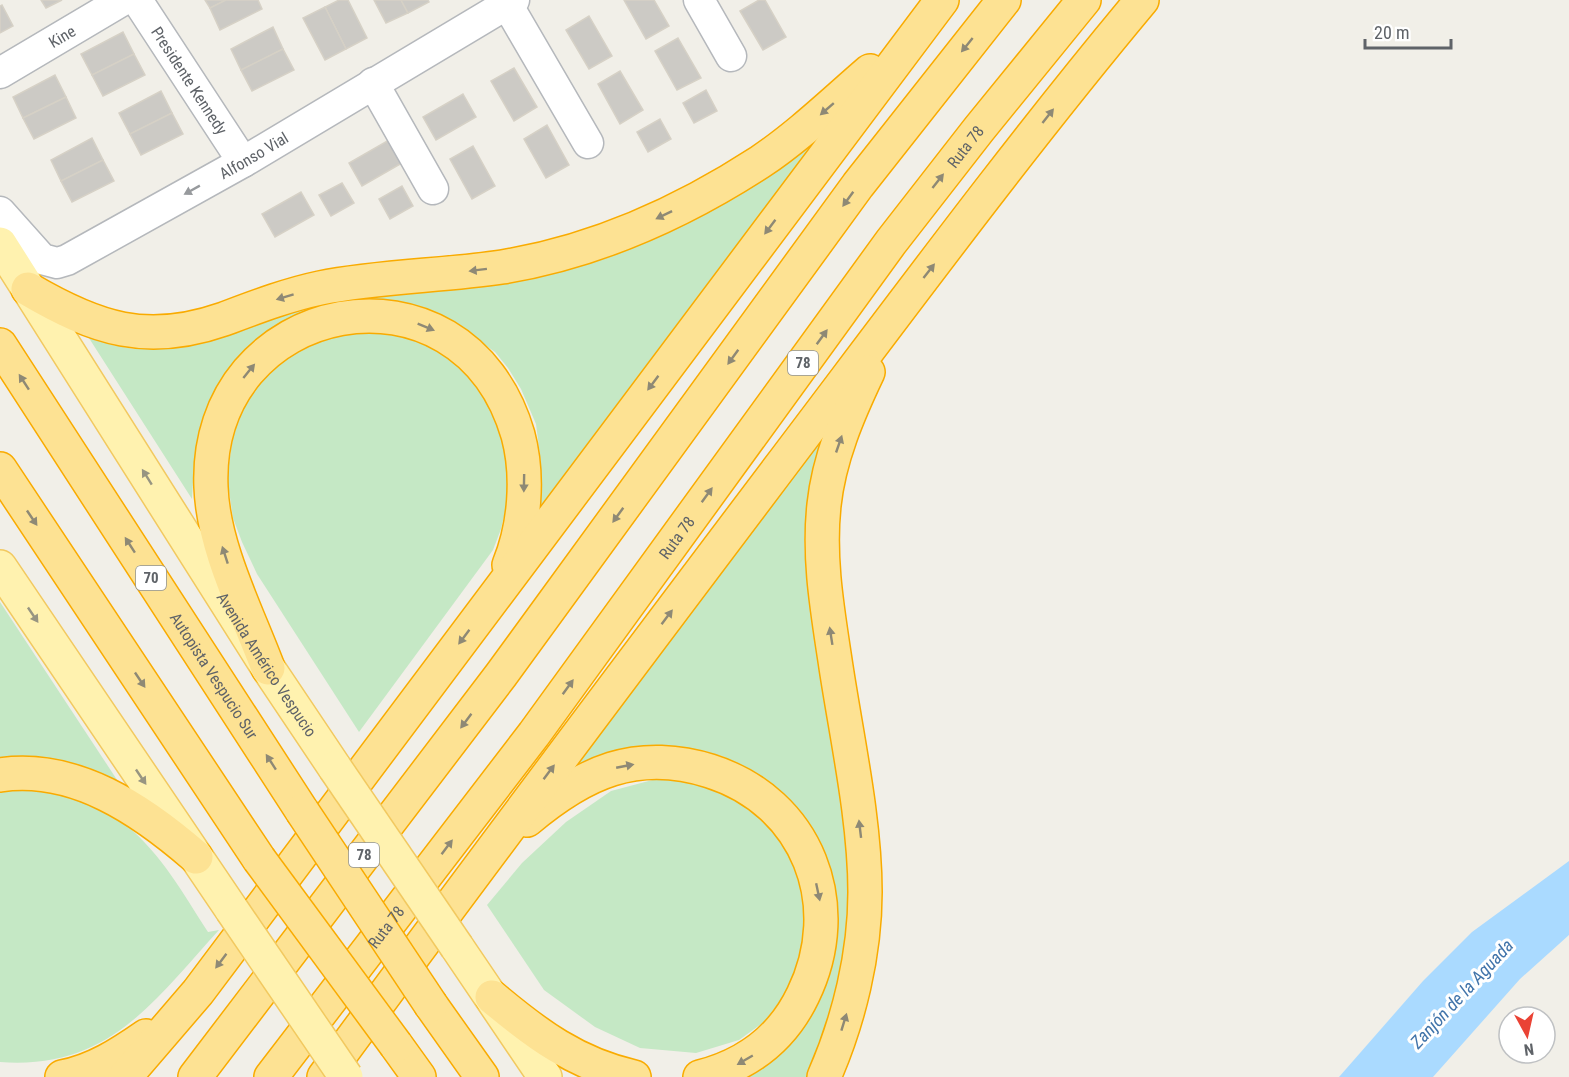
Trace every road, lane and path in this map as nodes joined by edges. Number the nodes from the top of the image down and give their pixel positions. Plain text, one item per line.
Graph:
1 (123, 0) edge
2 (137, 0) edge
3 (699, 0) edge
4 (942, 0) edge
5 (1004, 0) edge
6 (1084, 0) edge
7 (1142, 0) edge
8 (510, 2) edge
9 (919, 29) junction
10 (730, 56) dead end
11 (0, 73) edge
12 (373, 83) junction
13 (588, 143) dead end
14 (243, 162) junction
15 (433, 189) dead end
16 (0, 212) edge
17 (0, 244) edge
18 (28, 289) junction
19 (893, 317) junction
20 (0, 345) edge
21 (0, 469) edge
22 (0, 567) edge
23 (499, 590) junction
24 (268, 668) junction
25 (0, 775) edge
26 (489, 852) junction
27 (195, 857) junction
28 (198, 993) junction
29 (492, 997) junction
30 (62, 1077) edge
31 (125, 1077) edge
32 (195, 1077) edge
33 (271, 1077) edge
34 (324, 1077) edge
35 (346, 1077) edge
36 (419, 1077) edge
37 (482, 1077) edge
38 (546, 1077) edge
39 (634, 1077) edge
40 (700, 1077) edge
41 (824, 1077) edge

1 - 11 street, Kine
2 - 14 street, Presidente Kennedy
3 - 10 street
4 - 9 highway
5 -> 32 highway, 78
33 -> 6 highway, Ruta 78 / 78
19 -> 7 highway
8 - 12 street, Alfonso Vial
8 - 13 street
9 -> 18 highway
9 -> 23 highway
12 - 14 street, Alfonso Vial
12 - 15 street
14 -> 16 street, Alfonso Vial
17 - 18 main road, Avenida Américo Vespucio
24 -> 18 main road, Avenida Américo Vespucio
26 -> 19 highway
41 -> 19 highway
37 -> 20 highway, Autopista Vespucio Sur / 70, bridge
21 -> 36 highway, bridge
22 -> 27 main road
24 -> 23 highway
23 -> 28 highway
24 - 29 main road, Avenida Américo Vespucio, bridge
25 - 27 highway
26 - 34 highway
26 -> 40 highway
27 - 35 main road, bridge
28 - 30 highway
28 - 31 highway
29 - 38 main road, Avenida Américo Vespucio
29 - 39 highway

